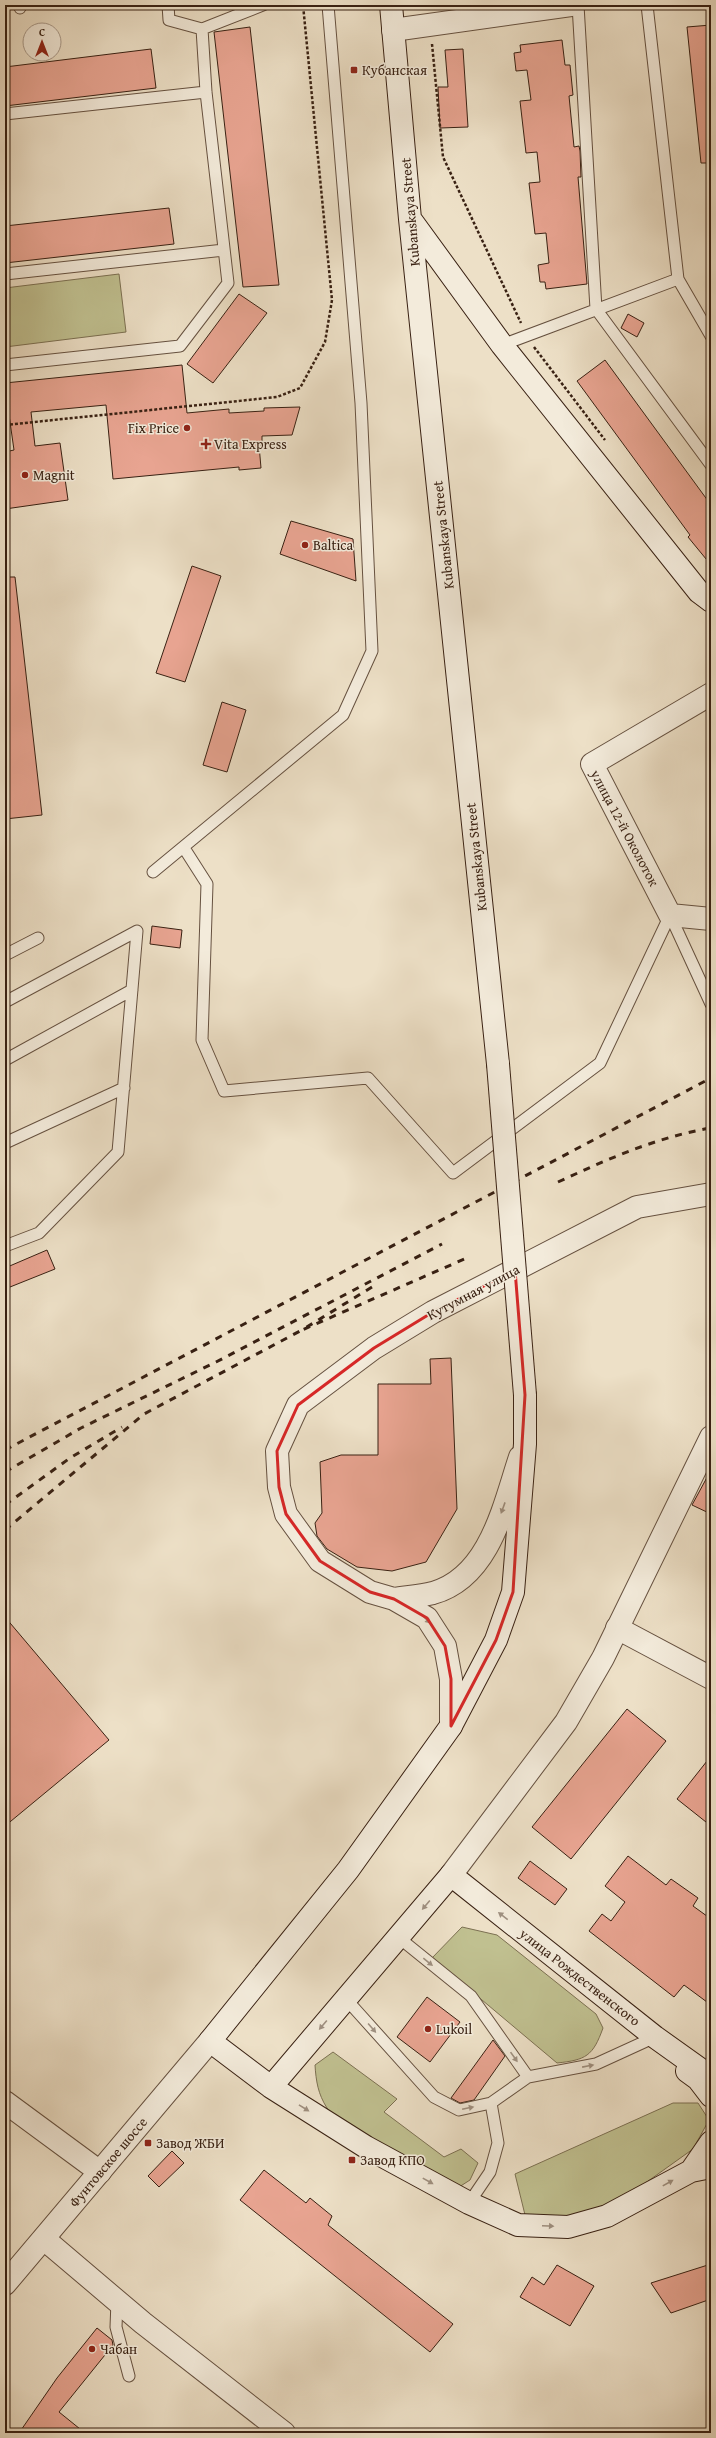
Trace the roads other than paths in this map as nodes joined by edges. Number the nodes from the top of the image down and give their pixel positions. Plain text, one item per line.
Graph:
1 (168, 5) edge
2 (263, 5) edge
3 (328, 5) edge
4 (391, 5) edge
5 (572, 5) edge
6 (578, 5) edge
7 (647, 5) edge
8 (202, 29) junction
9 (393, 30) junction
10 (206, 92) junction
11 (5, 114) edge
12 (410, 219) junction
13 (224, 250) junction
14 (5, 274) edge
15 (678, 280) junction
16 (596, 309) junction
17 (711, 336) edge
18 (502, 345) junction
19 (5, 365) edge
20 (711, 466) edge
21 (711, 601) edge
22 (711, 694) edge
23 (184, 848) junction
24 (153, 872) dead end
25 (670, 915) junction
26 (711, 919) edge
27 (38, 938) dead end
28 (5, 955) edge
29 (132, 990) junction
30 (5, 1002) edge
31 (711, 1004) edge
32 (5, 1060) edge
33 (124, 1088) junction
34 (5, 1143) edge
35 (711, 1194) edge
36 (5, 1246) edge
37 (711, 1437) edge
38 (525, 1444) junction
39 (394, 1599) junction
40 (617, 1628) junction
41 (711, 1678) edge
42 (451, 1726) junction
43 (451, 1875) junction
44 (398, 1938) junction
45 (346, 1999) junction
46 (654, 2037) junction
47 (210, 2041) junction
48 (528, 2077) junction
49 (711, 2077) edge
50 (271, 2087) junction
51 (711, 2096) edge
52 (5, 2102) edge
53 (491, 2103) junction
54 (711, 2142) edge
55 (701, 2169) edge
56 (100, 2172) junction
57 (469, 2203) junction
58 (44, 2238) junction
59 (5, 2284) edge
60 (117, 2300) junction
61 (129, 2376) dead end
62 (284, 2433) edge

1 - 8 lane
2 - 8 lane
3 - 23 lane
4 - 9 main road, Kubanskaya Street
5 - 9 main road
6 - 16 lane
7 - 15 lane
8 - 10 lane
9 - 12 main road, Kubanskaya Street
10 - 11 lane
10 - 13 lane
12 - 18 main road
12 - 38 main road, Kubanskaya Street, bridge
13 - 14 lane
13 - 19 lane
15 - 16 lane
15 - 17 lane
16 - 18 lane
16 - 20 lane
18 - 21 main road
22 - 25 main road, улица 12-й Околоток
23 - 24 lane
23 - 25 lane
25 - 26 main road
25 - 31 lane
27 - 28 lane
29 - 30 lane
29 - 32 lane
29 - 33 lane
33 - 34 lane
33 - 36 lane
35 - 39 main road, Кутумная улица
37 - 40 main road
38 -> 39 main road
38 - 42 main road, Kubanskaya Street
39 -> 42 main road
40 - 41 main road
40 - 43 main road
42 - 47 main road, Фунтовское шоссе
43 -> 44 main road
46 -> 43 main road, улица Рождественского
44 - 45 main road
44 -> 48 lane
45 -> 50 main road
45 -> 53 lane
48 -> 46 lane
46 - 49 main road, улица Рождественского
46 - 51 main road
47 - 50 main road
47 - 56 main road, Фунтовское шоссе
48 - 53 lane
50 -> 57 main road
52 - 56 main road
53 - 57 lane
54 - 55 main road
57 -> 55 main road
56 - 58 main road, Фунтовское шоссе
58 - 59 main road, Фунтовское шоссе
58 - 60 main road
60 - 61 lane
60 - 62 main road

